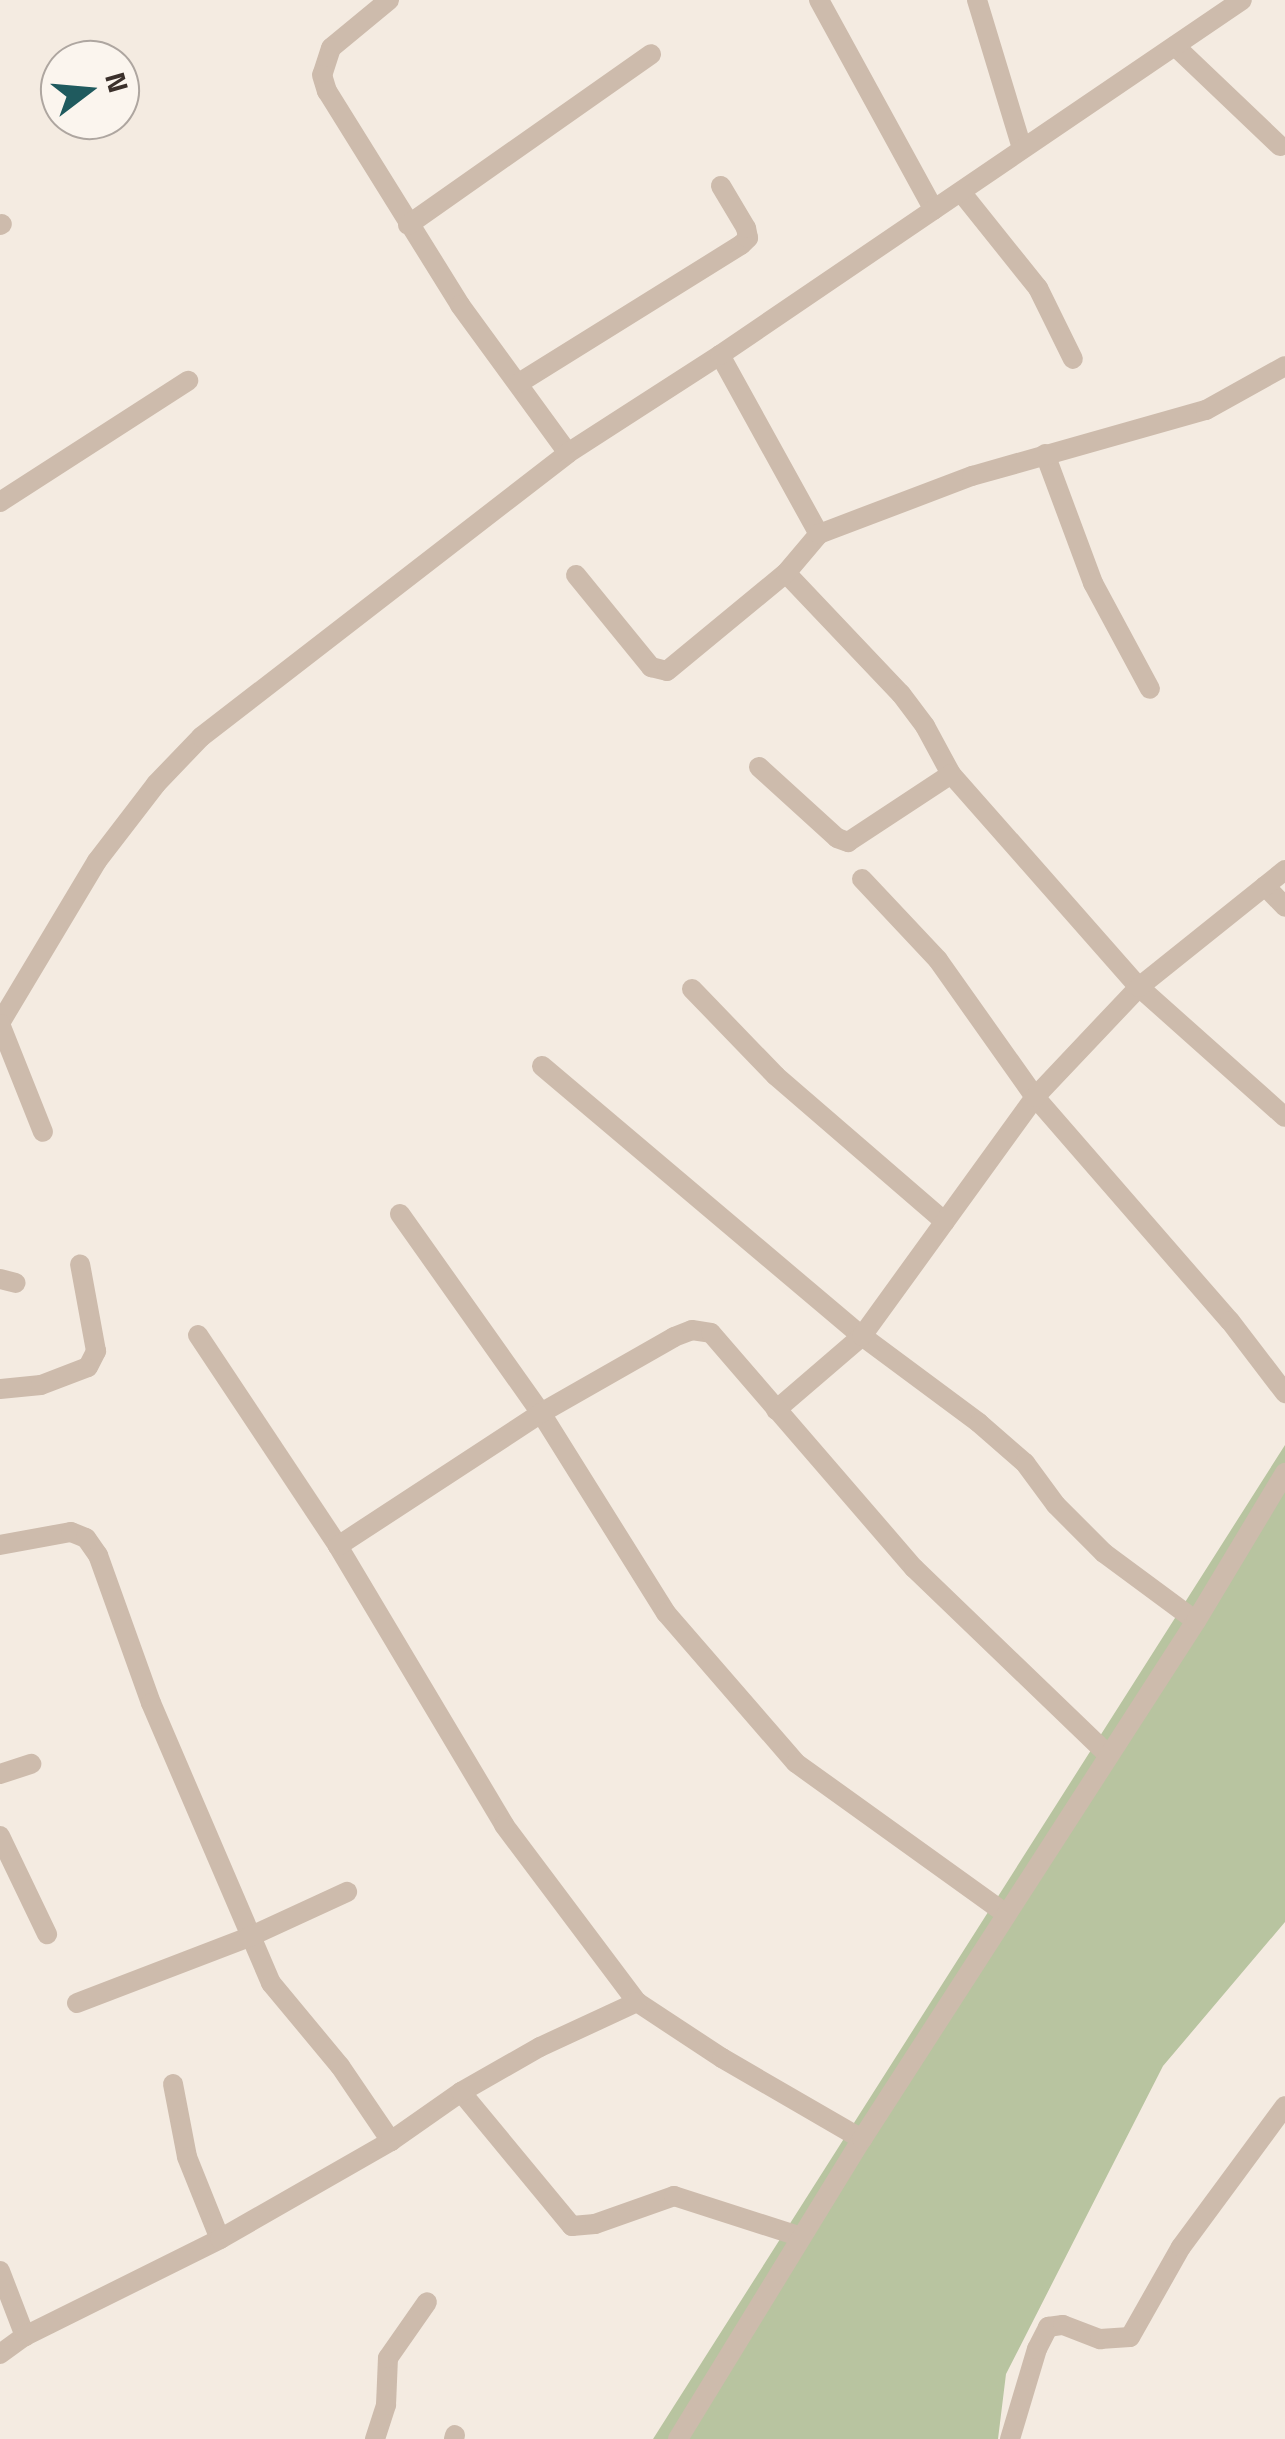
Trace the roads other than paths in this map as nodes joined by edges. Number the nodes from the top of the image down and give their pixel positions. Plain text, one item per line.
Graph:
1 (389, 0) edge
2 (819, 0) edge
3 (977, 0) edge
4 (1242, 0) edge
5 (1176, 46) junction
6 (651, 54) dead end
7 (1280, 146) dead end
8 (1022, 148) junction
9 (721, 186) dead end
10 (961, 192) junction
11 (934, 210) junction
12 (408, 224) junction
13 (720, 355) junction
14 (1074, 359) dead end
15 (1285, 366) edge
16 (188, 381) dead end
17 (519, 383) junction
18 (568, 453) junction
19 (1045, 454) junction
20 (0, 502) edge
21 (819, 534) junction
22 (786, 573) junction
23 (576, 576) dead end
24 (1150, 690) dead end
25 (759, 767) dead end
26 (952, 774) junction
27 (1285, 870) edge
28 (862, 879) dead end
29 (1265, 886) junction
30 (1285, 907) edge
31 (1139, 987) junction
32 (692, 989) dead end
33 (0, 1024) edge
34 (542, 1066) dead end
35 (1034, 1097) junction
36 (1285, 1117) edge
37 (43, 1132) dead end
38 (400, 1214) dead end
39 (945, 1222) junction
40 (80, 1264) dead end
41 (198, 1335) dead end
42 (862, 1336) junction
43 (0, 1388) edge
44 (1285, 1393) edge
45 (776, 1410) junction
46 (541, 1413) junction
47 (1285, 1473) edge
48 (0, 1545) edge
49 (338, 1546) junction
50 (1196, 1622) junction
51 (1108, 1755) junction
52 (31, 1764) dead end
53 (0, 1774) edge
54 (0, 1836) edge
55 (347, 1892) dead end
56 (1006, 1914) junction
57 (48, 1934) dead end
58 (249, 1937) junction
59 (637, 2002) junction
60 (77, 2003) dead end
61 (173, 2084) dead end
62 (461, 2092) junction
63 (1285, 2106) edge
64 (862, 2139) junction
65 (390, 2141) junction
66 (802, 2237) junction
67 (220, 2239) junction
68 (0, 2271) edge
69 (427, 2302) dead end
70 (26, 2336) junction
71 (0, 2354) edge
72 (375, 2439) edge
73 (678, 2439) edge
74 (1010, 2439) edge

1 - 12 street
2 - 11 street
3 - 8 street
4 - 5 street
5 - 7 street
5 - 8 street
6 - 12 street
8 - 10 street
9 - 17 street
10 - 11 street
10 - 14 street
11 - 13 street
12 - 17 street
13 - 18 street
13 - 21 street
15 - 19 street
16 - 20 street
17 - 18 street
18 - 33 street
19 - 21 street
19 - 24 street
21 - 22 street
22 - 23 street
22 - 26 street
25 - 26 street
26 - 31 street
27 - 29 street
28 - 35 street
29 - 30 street
29 - 31 street
31 - 35 street
31 - 36 street
32 - 39 street
33 - 37 street
34 - 42 street
35 - 39 street
35 - 44 street
38 - 46 street
39 - 42 street
40 - 43 street
41 - 49 street
42 - 45 street
42 - 50 street
45 - 46 street
45 - 51 street
46 - 49 street
46 - 56 street
47 - 50 street
48 - 58 street
49 - 59 street
50 - 51 street
51 - 56 street
52 - 53 street
54 - 57 street
55 - 58 street
56 - 64 street
58 - 60 street
58 - 65 street
59 - 62 street
59 - 64 street
61 - 67 street
62 - 65 street
62 - 66 street
63 - 74 street
64 - 66 street
65 - 67 street
66 - 73 street
67 - 70 street
68 - 70 street
69 - 72 street
70 - 71 street

